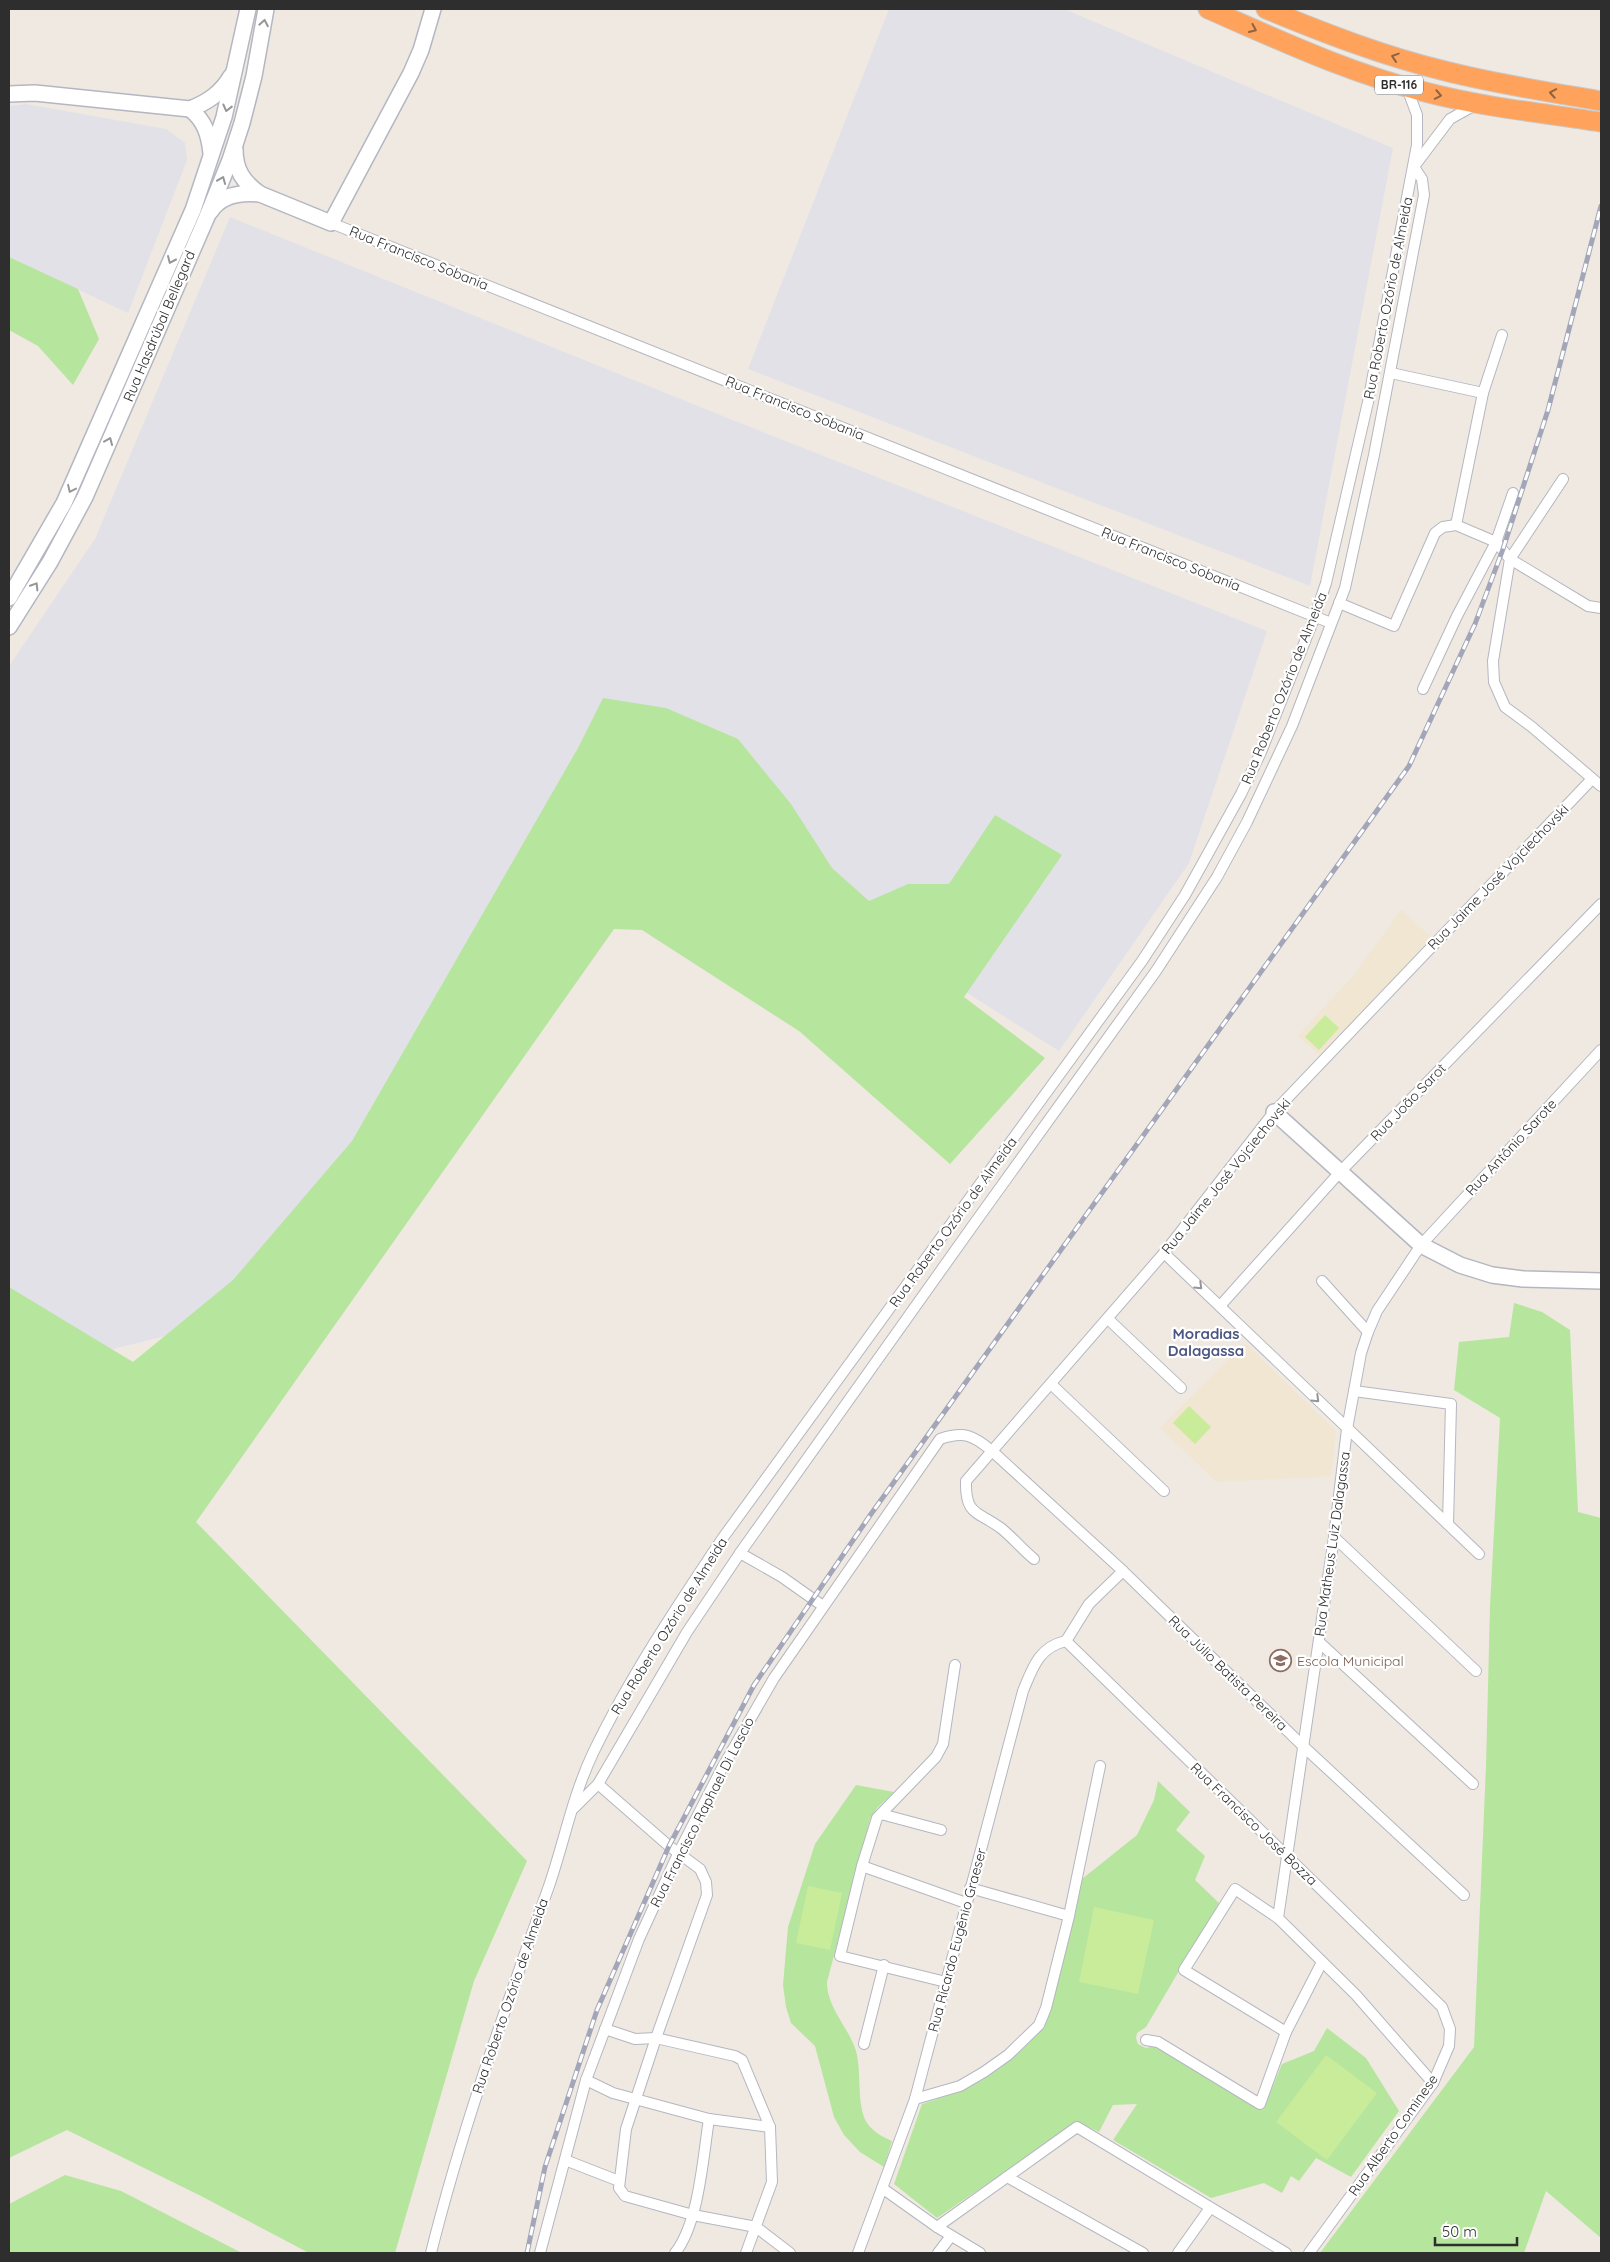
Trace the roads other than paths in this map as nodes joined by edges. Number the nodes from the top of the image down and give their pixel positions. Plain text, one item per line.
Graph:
1 (248, 9) edge
2 (266, 9) edge
3 (433, 9) edge
4 (1208, 9) edge
5 (1266, 9) edge
6 (237, 65) junction
7 (1407, 88) junction
8 (9, 94) edge
9 (1601, 101) edge
10 (1482, 103) junction
11 (190, 109) junction
12 (1601, 122) edge
13 (236, 145) junction
14 (211, 158) junction
15 (1414, 167) junction
16 (260, 194) junction
17 (206, 219) junction
18 (331, 223) junction
19 (1388, 300) junction
20 (1403, 305) junction
21 (1502, 335) dead end
22 (1390, 372) junction
23 (1483, 393) junction
24 (1357, 451) junction
25 (1374, 455) junction
26 (1563, 480) dead end
27 (1513, 493) dead end
28 (1456, 525) junction
29 (1496, 542) junction
30 (1510, 559) junction
31 (9, 598) edge
32 (1339, 603) junction
33 (1601, 608) edge
34 (1315, 616) junction
35 (1331, 623) junction
36 (9, 627) edge
37 (1298, 658) junction
38 (1315, 664) junction
39 (1423, 689) dead end
40 (1253, 768) junction
41 (1270, 776) junction
42 (1592, 779) junction
43 (1601, 786) edge
44 (1200, 868) junction
45 (1217, 877) junction
46 (1601, 904) edge
47 (1163, 929) junction
48 (1178, 938) junction
49 (1142, 961) junction
50 (1156, 971) junction
51 (1601, 1050) edge
52 (1274, 1112) junction
53 (992, 1170) junction
54 (1340, 1172) junction
55 (1005, 1180) junction
56 (961, 1212) junction
57 (974, 1224) junction
58 (1421, 1245) junction
59 (1164, 1253) junction
60 (1322, 1281) dead end
61 (1601, 1282) edge
62 (1220, 1306) junction
63 (1108, 1319) junction
64 (1368, 1332) junction
65 (1051, 1384) junction
66 (1181, 1388) dead end
67 (1354, 1391) junction
68 (1347, 1429) junction
69 (992, 1451) junction
70 (1164, 1491) dead end
71 (1448, 1524) junction
72 (1334, 1537) junction
73 (740, 1553) junction
74 (1479, 1554) dead end
75 (1034, 1559) dead end
76 (1123, 1571) junction
77 (824, 1606) junction
78 (1066, 1641) junction
79 (1319, 1642) junction
80 (955, 1666) dead end
81 (1476, 1671) dead end
82 (1304, 1747) junction
83 (1100, 1766) dead end
84 (598, 1784) junction
85 (1473, 1784) dead end
86 (572, 1810) junction
87 (881, 1814) junction
88 (940, 1830) dead end
89 (678, 1854) junction
90 (1288, 1857) junction
91 (862, 1866) junction
92 (970, 1888) junction
93 (1464, 1895) dead end
94 (966, 1903) junction
95 (1069, 1916) junction
96 (1278, 1918) junction
97 (1322, 1962) junction
98 (884, 1965) junction
99 (946, 1982) junction
100 (1442, 2007) joint
101 (605, 2029) junction
102 (1286, 2032) junction
103 (656, 2038) junction
104 (1146, 2040) dead end
105 (864, 2044) dead end
106 (586, 2080) junction
107 (1433, 2083) junction
108 (636, 2098) junction
109 (915, 2099) junction
110 (709, 2118) junction
111 (770, 2127) junction
112 (565, 2160) junction
113 (1007, 2177) junction
114 (619, 2181) junction
115 (882, 2188) junction
116 (1210, 2208) junction
117 (693, 2214) junction
118 (756, 2227) junction
119 (937, 2227) junction
120 (951, 2236) junction
121 (431, 2253) edge
122 (540, 2253) edge
123 (675, 2253) edge
124 (746, 2253) edge
125 (790, 2253) edge
126 (858, 2253) edge
127 (938, 2253) edge
128 (980, 2253) edge
129 (1143, 2253) edge
130 (1178, 2253) edge
131 (1286, 2253) edge
132 (1308, 2253) edge

1 - 6 street, Rua Hasdrúbal Bellegard
13 -> 2 street, Rua Hasdrúbal Bellegard
3 - 18 street
4 -> 7 highway, BR-116
9 -> 5 highway, BR-116
6 - 11 street
6 -> 14 street, Rua Hasdrúbal Bellegard
7 -> 10 highway, BR-116
7 - 15 street, Rua Roberto Ozório de Almeida
8 - 11 street
10 - 12 highway, BR-116
10 - 15 street, Rua Roberto Ozório de Almeida
11 - 14 street
13 - 16 street, Rua Francisco Sobania
17 -> 13 street, Rua Hasdrúbal Bellegard
14 -> 31 street, Rua Hasdrúbal Bellegard
15 - 19 street, Rua Roberto Ozório de Almeida
15 - 20 street
16 - 17 street, Rua Francisco Sobania
16 - 18 street, Rua Francisco Sobania
36 -> 17 street, Rua Hasdrúbal Bellegard
18 - 34 street, Rua Francisco Sobania
19 - 20 street
19 - 24 street, Rua Roberto Ozório de Almeida
20 - 22 street
21 - 23 street
22 - 23 street
22 - 25 street
23 - 28 street
24 - 25 street
24 - 34 street, Rua Roberto Ozório de Almeida
25 - 32 street
26 - 30 street
27 - 29 street
28 - 29 street
28 - 32 street
29 - 30 street
29 - 39 street
30 - 33 street
30 - 42 street
32 - 35 street
34 - 35 street, Rua Francisco Sobania
34 - 37 street, Rua Roberto Ozório de Almeida
35 - 38 street
37 - 38 street
37 - 40 street, Rua Roberto Ozório de Almeida
38 - 41 street
40 - 41 street
40 - 44 street, Rua Roberto Ozório de Almeida
41 - 45 street
42 - 43 street
42 - 52 street, Rua Jaime José Vojciechovski
44 - 45 street
44 - 47 street, Rua Roberto Ozório de Almeida
45 - 48 street
46 - 54 street, Rua João Sarot
47 - 48 street
47 - 49 street, Rua Roberto Ozório de Almeida
48 - 50 street
49 - 50 street
49 - 53 street, Rua Roberto Ozório de Almeida
50 - 55 street
51 - 58 street, Rua Antônio Sarote
52 - 54 street
52 - 59 street, Rua Jaime José Vojciechovski
53 - 55 street
53 - 56 street, Rua Roberto Ozório de Almeida
54 - 58 street
54 - 62 street, Rua João Sarot
55 - 57 street
56 - 57 street
56 - 86 street, Rua Roberto Ozório de Almeida
57 - 73 street
58 - 61 street
58 - 64 street, Rua Matheus Luiz Dalagassa
59 -> 62 street
59 - 63 street, Rua Jaime José Vojciechovski
60 - 64 street
62 -> 68 street
63 - 65 street, Rua Jaime José Vojciechovski
63 - 66 street
64 - 67 street, Rua Matheus Luiz Dalagassa
65 - 69 street, Rua Jaime José Vojciechovski
65 - 70 street
67 - 68 street, Rua Matheus Luiz Dalagassa
67 - 71 street
68 - 71 street
68 - 72 street, Rua Matheus Luiz Dalagassa
69 - 75 street, Rua Jaime José Vojciechovski
69 - 76 street, Rua Júlio Batista Pereira
69 - 77 street, Rua Francisco Raphael Di Lascio
71 - 74 street
72 - 79 street, Rua Matheus Luiz Dalagassa
72 - 81 street
73 - 77 street
73 - 84 street
76 - 78 street
76 - 82 street, Rua Júlio Batista Pereira
77 - 89 street, Rua Francisco Raphael Di Lascio
78 - 90 street, Rua Francisco José Bozza
78 - 92 street, Rua Ricardo Eugênio Graeser
79 - 82 street, Rua Matheus Luiz Dalagassa
79 - 85 street
80 - 87 street
82 - 90 street, Rua Matheus Luiz Dalagassa
82 - 93 street, Rua Júlio Batista Pereira
83 - 95 street
84 - 86 street
84 - 89 street
86 - 121 street, Rua Roberto Ozório de Almeida
87 - 88 street
87 - 91 street
89 - 101 street, Rua Francisco Raphael Di Lascio
89 - 103 street
90 - 96 street, Rua Matheus Luiz Dalagassa
90 - 100 street, Rua Francisco José Bozza
91 - 94 street
91 - 98 street
92 - 94 street, Rua Ricardo Eugênio Graeser
92 - 95 street
94 - 99 street, Rua Ricardo Eugênio Graeser
95 - 109 street
96 - 97 street
96 - 102 street
97 - 102 street
97 - 107 street
98 - 99 street
98 - 105 street
99 - 109 street, Rua Ricardo Eugênio Graeser
100 - 107 street, Rua Alberto Cominese
101 - 103 street
101 - 106 street, Rua Francisco Raphael Di Lascio
102 - 104 street
103 - 108 street
103 - 111 street
106 - 108 street
106 - 112 street, Rua Francisco Raphael Di Lascio
107 - 132 street, Rua Alberto Cominese
108 - 110 street
108 - 114 street
109 - 115 street, Rua Ricardo Eugênio Graeser
110 - 111 street
110 - 117 street
111 - 118 street
112 - 114 street
112 - 122 street, Rua Francisco Raphael Di Lascio
113 - 116 street
113 - 119 street
113 - 129 street
114 - 117 street
115 - 119 street
115 - 126 street, Rua Ricardo Eugênio Graeser
116 - 130 street
116 - 131 street
117 - 118 street
117 - 123 street
118 - 124 street
118 - 125 street
119 - 120 street
120 - 127 street
120 - 128 street

